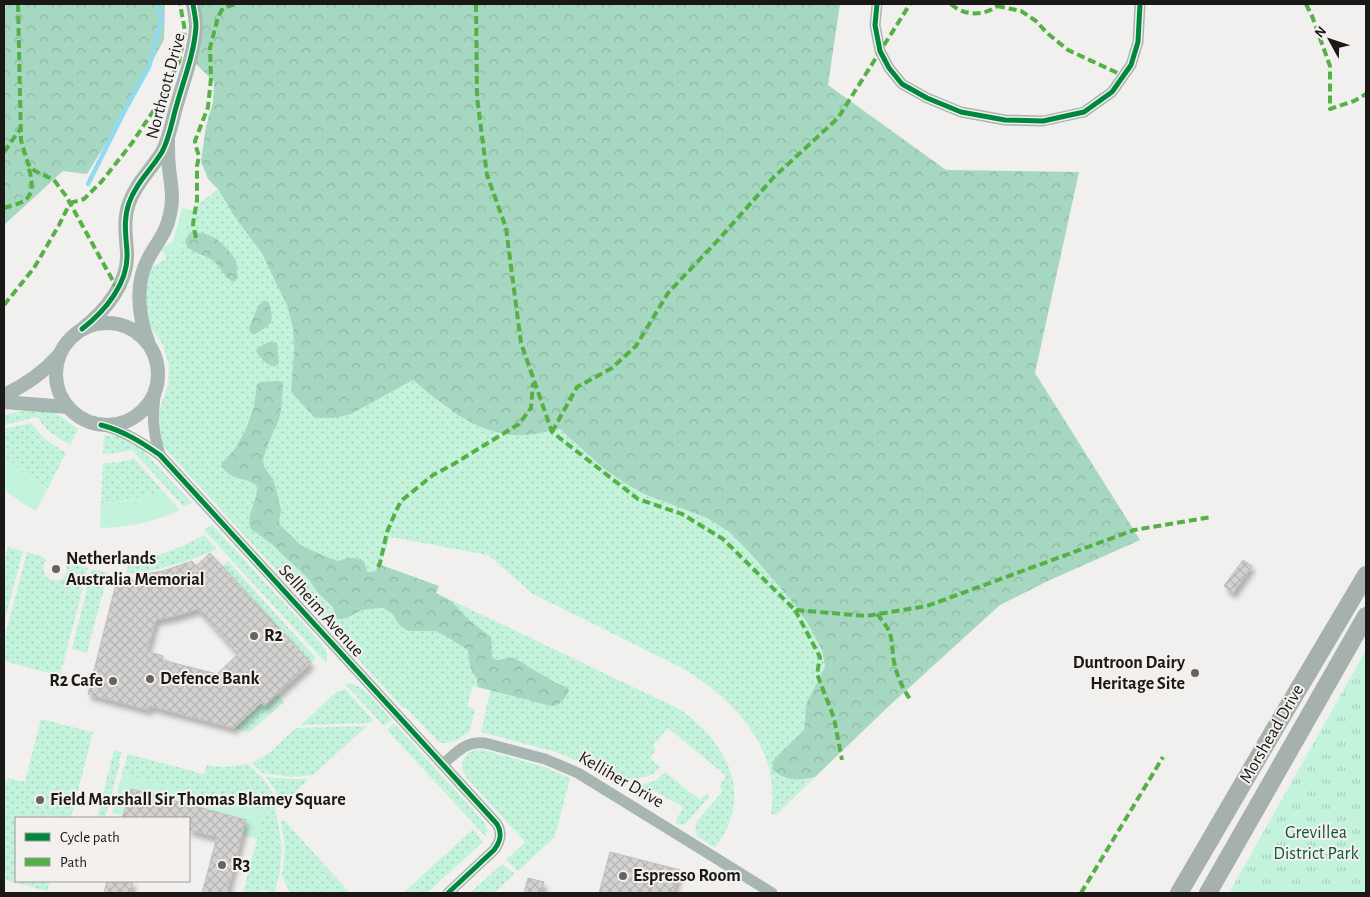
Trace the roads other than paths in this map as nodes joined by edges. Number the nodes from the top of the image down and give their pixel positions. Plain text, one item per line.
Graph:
1 (193, 4) edge
2 (877, 4) edge
3 (1140, 4) edge
4 (168, 138) junction
5 (82, 329) junction
6 (150, 346) junction
7 (59, 355) junction
8 (156, 389) junction
9 (4, 395) edge
10 (4, 402) edge
11 (67, 407) junction
12 (101, 425) junction
13 (160, 455) junction
14 (1366, 575) edge
15 (1366, 616) edge
16 (443, 764) junction
17 (448, 893) edge
18 (772, 893) edge
19 (1179, 893) edge
20 (1208, 893) edge

1 - 4 street, Northcott Drive
2 - 3 street
4 - 5 street, Northcott Drive
4 - 6 street, Northcott Drive
5 - 6 street
5 - 7 street
6 - 8 street
7 - 9 street
7 - 11 street
8 - 12 street
8 - 13 street, Sellheim Avenue
10 - 11 street
11 - 12 street
12 - 13 street, Sellheim Avenue
13 - 16 street, Sellheim Avenue
14 - 19 main road, Morshead Drive
15 - 20 main road, Morshead Drive
16 - 17 street, Sellheim Avenue
16 - 18 street, Kelliher Drive

